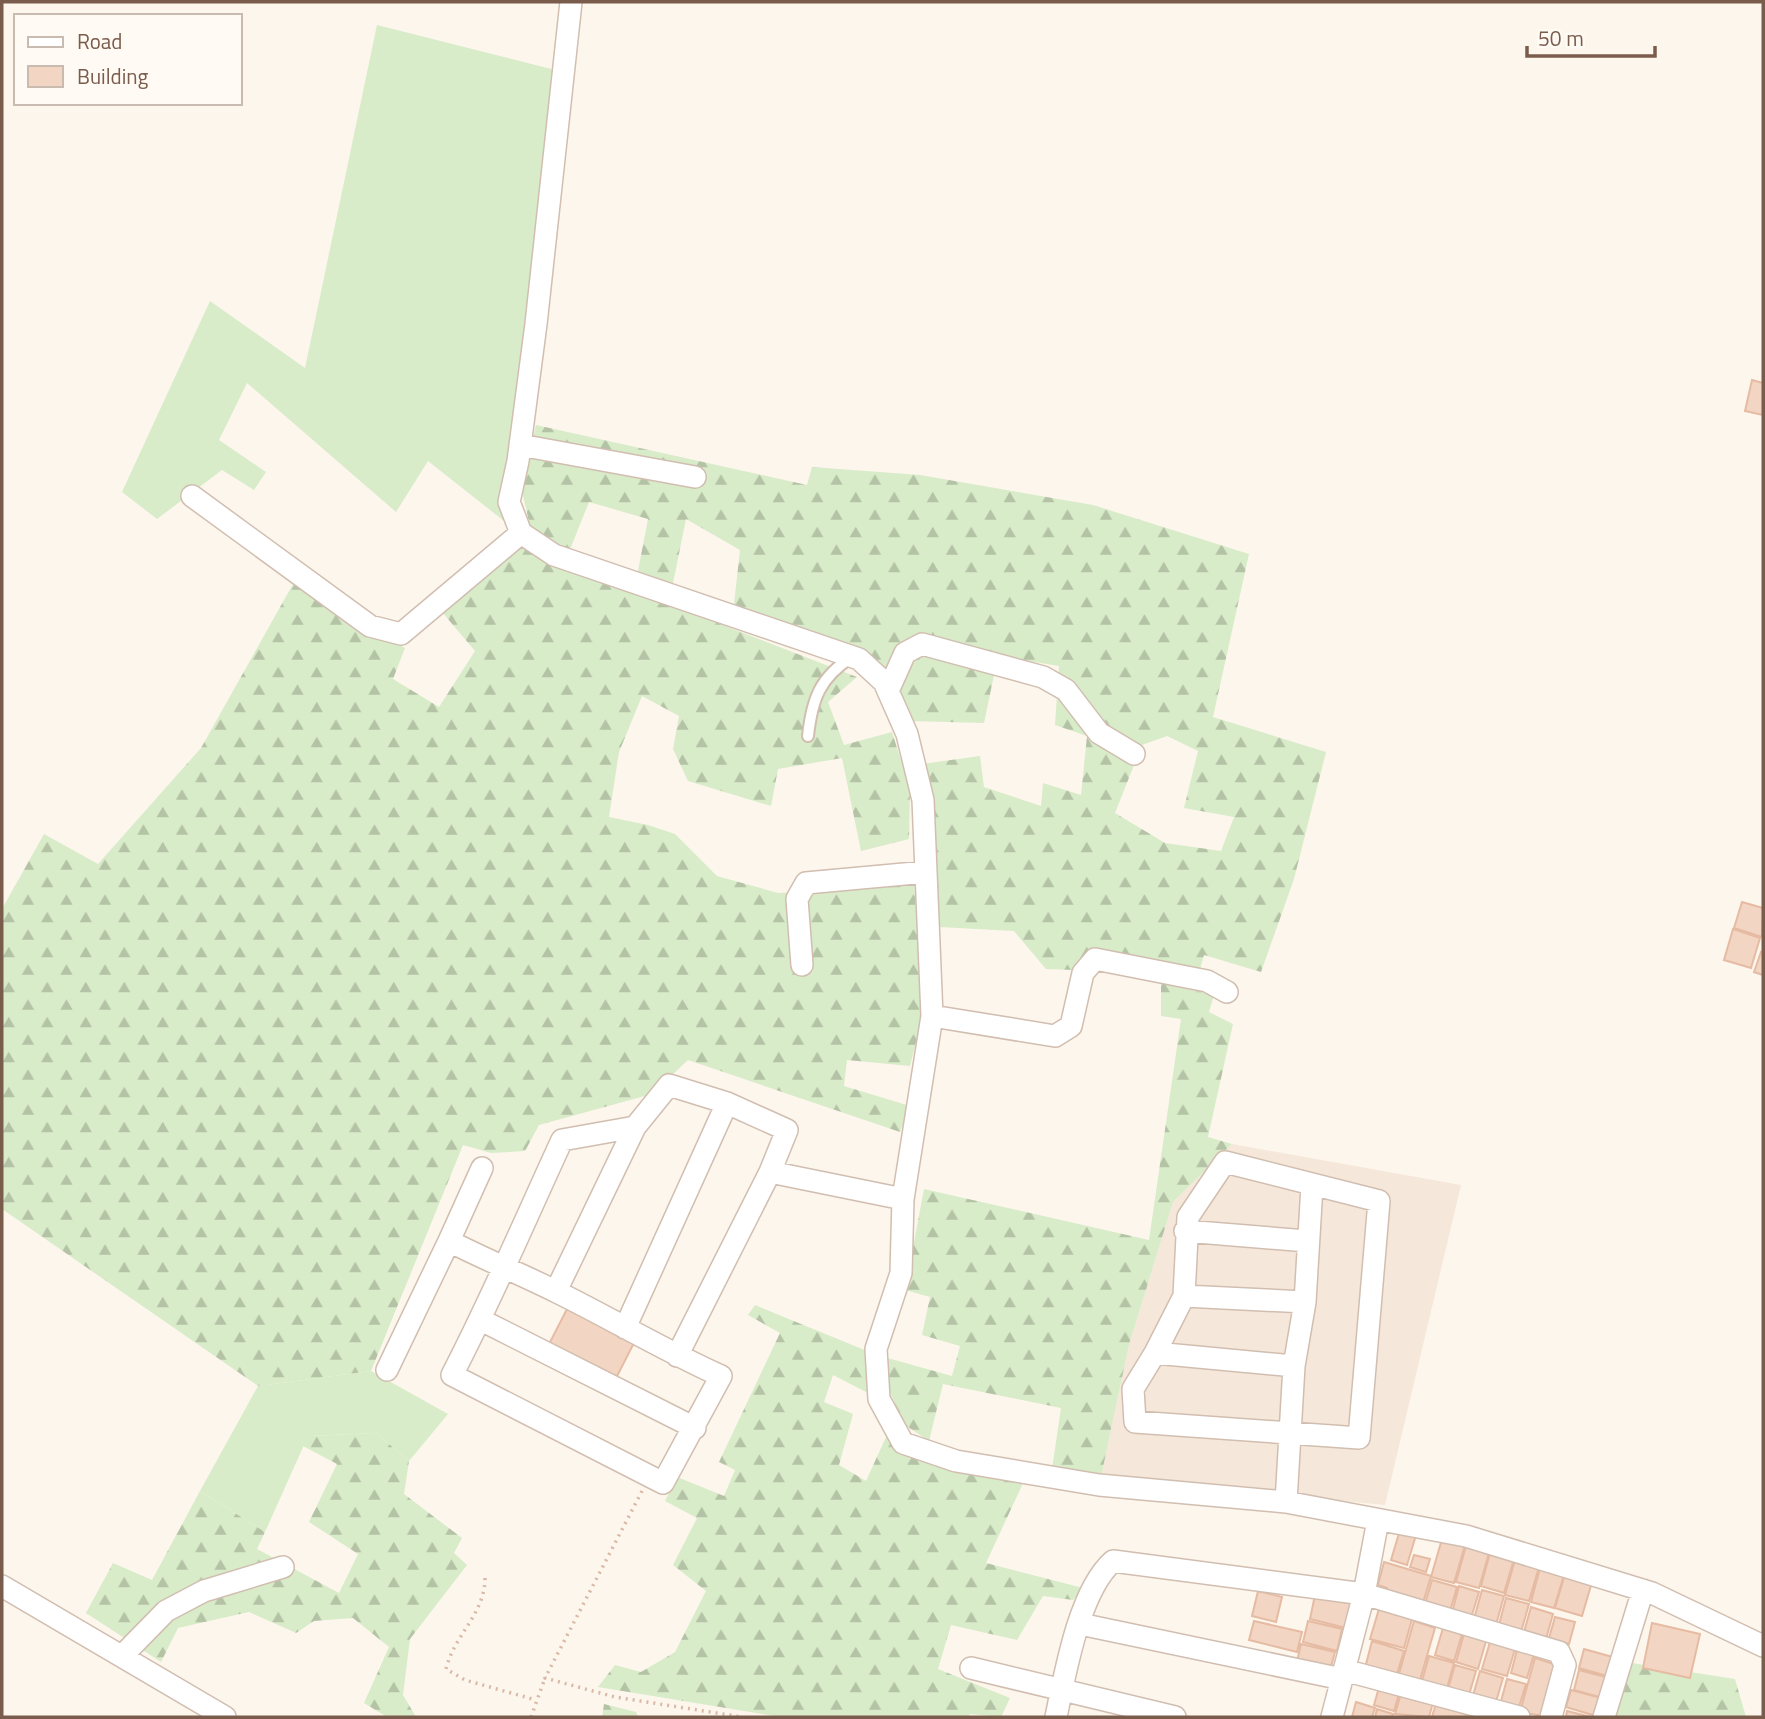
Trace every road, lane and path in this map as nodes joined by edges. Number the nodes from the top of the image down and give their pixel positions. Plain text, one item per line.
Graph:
1 (571, 2) edge
2 (520, 445) junction
3 (695, 477) dead end
4 (192, 496) dead end
5 (521, 533) junction
6 (852, 657) junction
7 (888, 691) junction
8 (808, 736) dead end
9 (1134, 754) dead end
10 (926, 872) junction
11 (802, 965) dead end
12 (1227, 992) dead end
13 (932, 1016) junction
14 (727, 1103) junction
15 (635, 1127) junction
16 (482, 1168) dead end
17 (769, 1172) junction
18 (1312, 1186) junction
19 (903, 1199) junction
20 (1185, 1231) junction
21 (449, 1241) junction
22 (1307, 1241) junction
23 (503, 1268) junction
24 (556, 1292) junction
25 (1184, 1296) junction
26 (1305, 1302) junction
27 (481, 1320) junction
28 (625, 1328) junction
29 (1155, 1353) junction
30 (677, 1356) junction
31 (1294, 1366) junction
32 (387, 1370) dead end
33 (695, 1428) junction
34 (1291, 1432) junction
35 (650, 1477) junction
36 (1286, 1502) junction
37 (1378, 1520) junction
38 (283, 1567) dead end
39 (485, 1578) dead end
40 (2, 1586) edge
41 (1643, 1590) junction
42 (1364, 1594) junction
43 (1080, 1623) junction
44 (1763, 1646) edge
45 (122, 1656) junction
46 (971, 1668) dead end
47 (1343, 1675) junction
48 (545, 1678) junction
49 (1062, 1690) junction
50 (536, 1700) junction
51 (225, 1717) edge
52 (531, 1717) edge
53 (742, 1717) edge
54 (1056, 1717) edge
55 (1175, 1717) edge
56 (1332, 1717) edge
57 (1519, 1717) edge
58 (1551, 1717) edge
59 (1604, 1717) edge

1 - 2 street
2 - 3 street
2 - 5 street
4 - 5 street
5 - 6 street
6 - 7 street
6 - 8 lane
7 - 9 street
7 - 10 street
10 - 11 street
10 - 13 street
12 - 13 street
13 - 19 street
14 - 15 street
14 - 17 street
14 - 28 street
15 - 23 street
15 - 24 street
16 - 21 street
17 - 19 street
17 - 30 street
18 - 20 street
18 - 22 street
18 - 34 street
19 - 36 street
20 - 22 street
20 - 25 street
21 - 23 street
21 - 32 street
22 - 26 street
23 - 24 street
23 - 27 street
24 - 28 street
25 - 26 street
25 - 29 street
26 - 31 street
27 - 33 street
27 - 35 street
28 - 30 street
29 - 31 street
29 - 34 street
30 - 33 street
31 - 34 street
33 - 35 street
34 - 36 street
35 - 48 path
36 - 37 street
37 - 41 street
37 - 42 street
38 - 45 street
39 - 50 path
40 - 45 street
41 - 44 street
41 - 59 street
42 - 43 street
42 - 47 street
42 - 58 street
43 - 47 street
43 - 49 street
45 - 51 street
46 - 49 street
47 - 56 street
47 - 57 street
48 - 50 path
48 - 53 path
49 - 54 street
49 - 55 street
50 - 52 path

